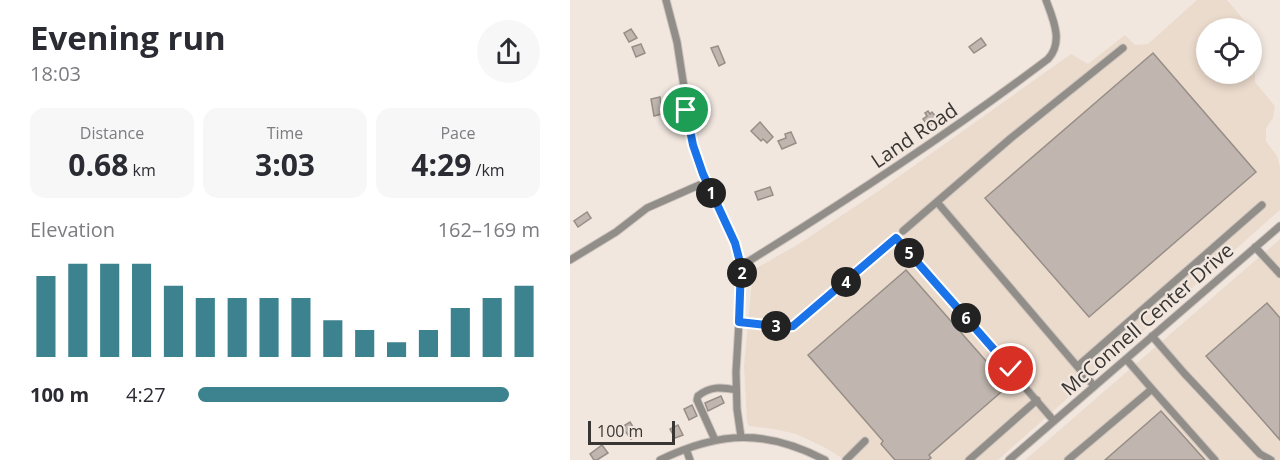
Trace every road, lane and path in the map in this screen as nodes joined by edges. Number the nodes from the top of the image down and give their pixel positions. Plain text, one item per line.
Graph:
1 (666, 0) edge
2 (1046, 0) edge
3 (1123, 48) dead end
4 (706, 182) junction
5 (937, 202) junction
6 (1262, 205) dead end
7 (1280, 226) edge
8 (903, 231) dead end
9 (1255, 247) junction
10 (570, 260) edge
11 (741, 266) junction
12 (1280, 274) edge
13 (739, 322) junction
14 (1152, 336) junction
15 (1126, 359) junction
16 (1078, 366) junction
17 (1094, 386) junction
18 (1152, 389) junction
19 (736, 390) junction
20 (1037, 400) junction
21 (1054, 421) junction
22 (741, 437) junction
23 (715, 440) junction
24 (865, 441) dead end
25 (686, 449) junction
26 (660, 460) edge
27 (690, 460) edge
28 (825, 460) edge
29 (846, 460) edge
30 (969, 460) edge
31 (1009, 460) edge
32 (1068, 460) edge
33 (1215, 460) edge
34 (1271, 460) edge

1 - 4 street
2 - 11 street, Land Road
3 - 5 street
4 - 10 street
4 - 11 street
5 - 8 street
5 - 16 street
6 - 16 street
7 - 9 street, McConnell Center Drive
9 - 12 street
9 - 14 street, McConnell Center Drive
11 - 13 street
13 - 19 street
13 - 20 street
14 - 15 street, McConnell Center Drive
14 - 34 street
15 - 17 street, McConnell Center Drive
15 - 18 street
16 - 17 street
17 - 21 street, McConnell Center Drive
18 - 32 street
18 - 33 street
19 - 22 street
19 - 23 street
20 - 21 street
20 - 30 street
21 - 31 street, McConnell Center Drive
22 - 23 street
22 - 28 street
23 - 25 street
24 - 29 street
25 - 26 street
25 - 27 street

